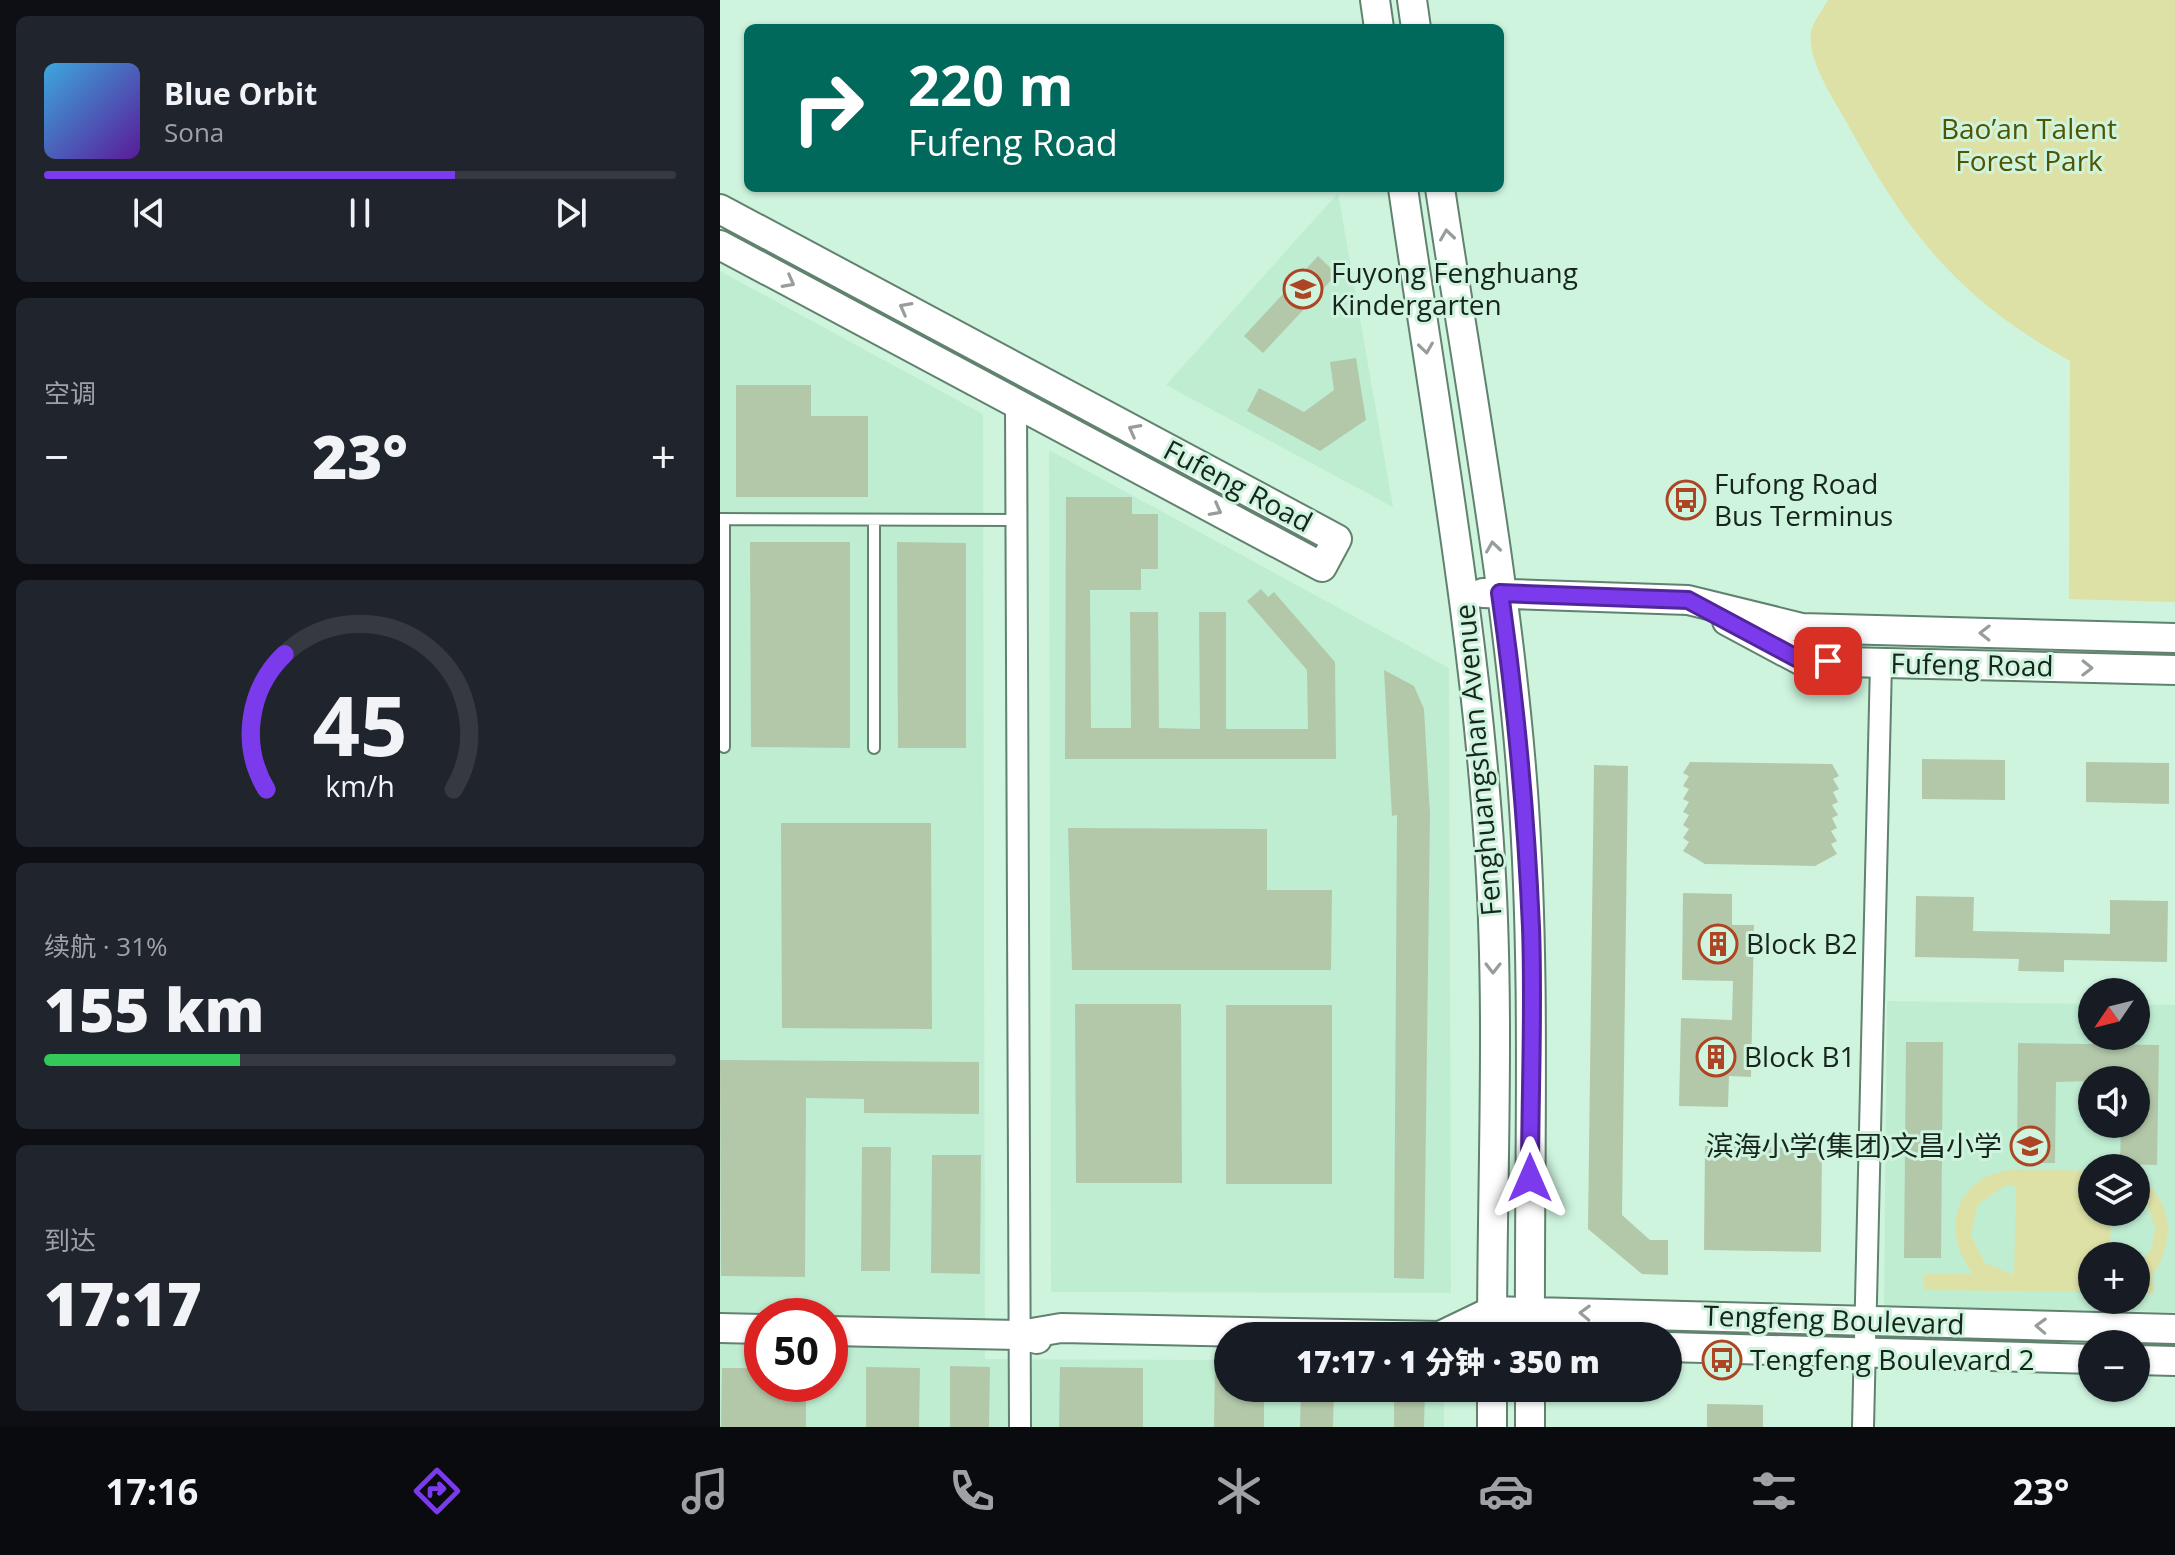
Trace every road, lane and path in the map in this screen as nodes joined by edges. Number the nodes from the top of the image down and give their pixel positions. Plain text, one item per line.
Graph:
1 (1375, 0) edge
2 (1412, 0) edge
3 (1378, 24) edge
4 (1415, 24) edge
5 (1404, 192) edge
6 (1441, 192) edge
7 (720, 209) edge
8 (720, 245) edge
9 (1016, 403) junction
10 (722, 519) edge
11 (874, 520) junction
12 (1016, 520) junction
13 (1462, 592) junction
14 (1500, 593) junction
15 (1688, 600) junction
16 (2175, 638) edge
17 (1881, 663) junction
18 (2175, 670) edge
19 (724, 747) dead end
20 (874, 748) dead end
21 (1865, 1321) junction
22 (1492, 1322) edge
23 (1530, 1322) edge
24 (1682, 1323) edge
25 (720, 1328) edge
26 (744, 1329) edge
27 (2175, 1329) edge
28 (848, 1331) edge
29 (1214, 1331) edge
30 (1020, 1335) junction
31 (1682, 1347) edge
32 (1214, 1348) edge
33 (1865, 1353) junction
34 (2078, 1359) edge
35 (2150, 1360) edge
36 (2175, 1361) edge
37 (1492, 1402) edge
38 (1530, 1402) edge
39 (1020, 1427) edge
40 (1492, 1427) edge
41 (1530, 1427) edge
42 (1863, 1427) edge

1 - 3 main road
2 - 4 main road
5 -> 13 main road, Fenghuangshan Avenue
14 -> 6 main road, Fenghuangshan Avenue
9 -> 7 main road, Fufeng Road
8 -> 9 main road, Fufeng Road
9 - 12 street
10 - 11 lane
10 - 19 lane
11 - 12 lane
11 - 20 lane
12 - 30 street
13 - 14 main road, Fufeng Road
13 -> 22 main road, Fenghuangshan Avenue
14 - 15 main road, Fufeng Road
14 - 23 main road, Fenghuangshan Avenue
16 -> 15 main road, Fufeng Road
15 - 17 main road, Fufeng Road
17 -> 18 main road, Fufeng Road
17 - 21 street
21 -> 24 main road, Tengfeng Boulevard
27 -> 21 main road, Tengfeng Boulevard
21 - 33 street
25 - 26 main road
28 - 30 main road, Tengfeng Boulevard
29 - 30 main road, Tengfeng Boulevard
30 - 32 main road, Tengfeng Boulevard
30 - 39 street
31 - 33 main road, Tengfeng Boulevard
33 - 34 main road, Tengfeng Boulevard
33 - 42 street
35 - 36 main road
37 - 40 main road
38 - 41 main road

